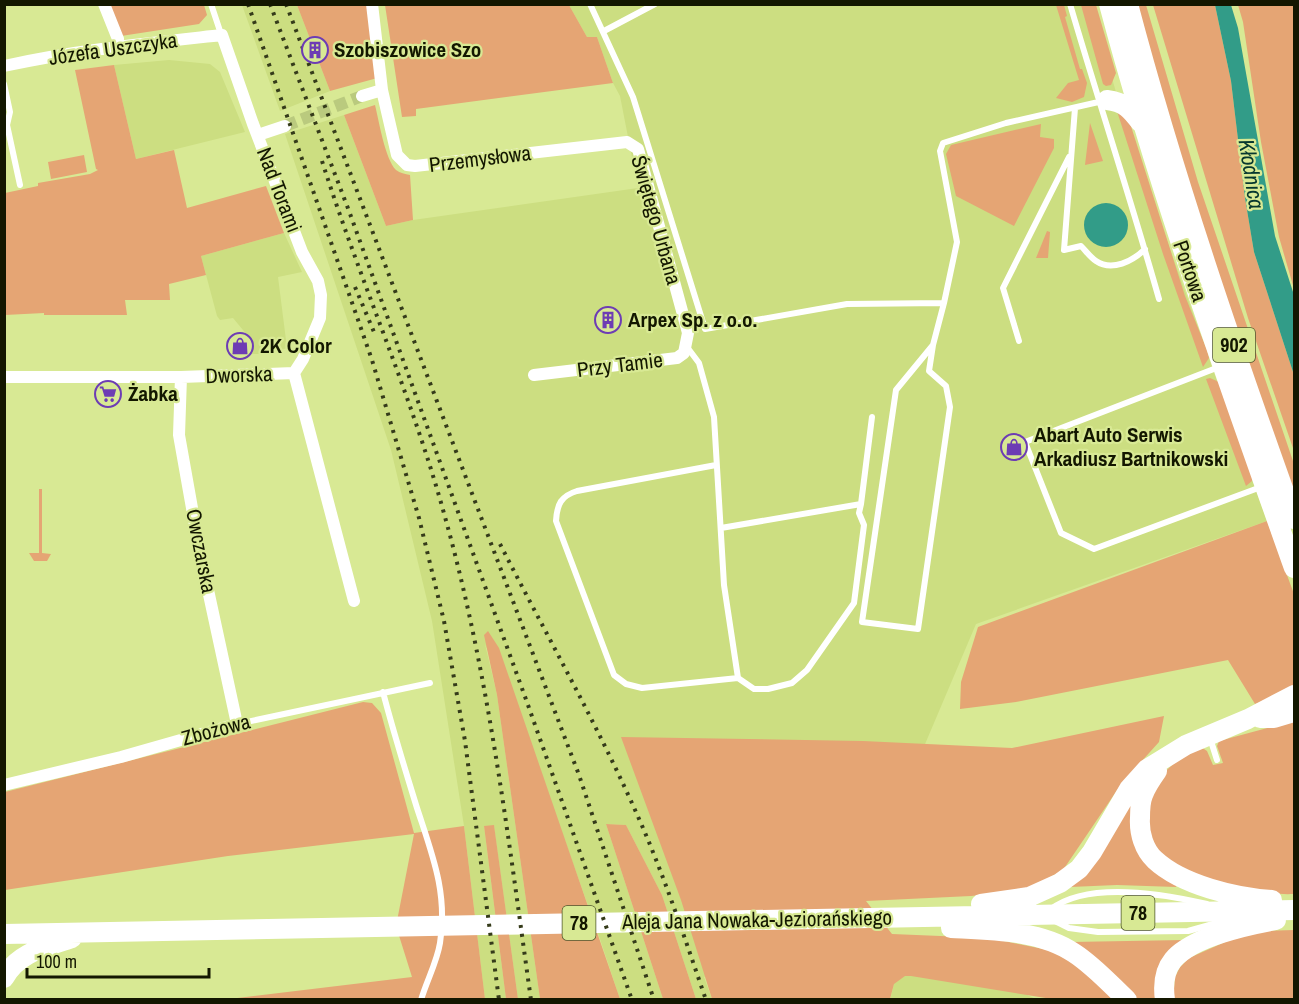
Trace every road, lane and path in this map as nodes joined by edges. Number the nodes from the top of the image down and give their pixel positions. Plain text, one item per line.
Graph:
1 (104, 4) edge
2 (211, 4) edge
3 (372, 4) edge
4 (590, 4) edge
5 (655, 4) edge
6 (1070, 4) edge
7 (1109, 4) edge
8 (1128, 4) edge
9 (604, 31) junction
10 (222, 35) junction
11 (118, 39) dead end
12 (1124, 59) junction
13 (4, 66) edge
14 (4, 84) edge
15 (382, 90) junction
16 (362, 96) tunnel mouth
17 (1102, 101) junction
18 (1075, 108) junction
19 (285, 126) tunnel mouth
20 (1145, 128) junction
21 (258, 135) junction
22 (633, 144) joint
23 (1070, 154) junction
24 (20, 185) dead end
25 (1145, 249) junction
26 (1159, 299) dead end
27 (944, 303) junction
28 (688, 333) joint
29 (1019, 341) dead end
30 (933, 345) junction
31 (687, 347) junction
32 (1223, 366) junction
33 (294, 373) junction
34 (534, 375) dead end
35 (4, 377) edge
36 (181, 377) junction
37 (872, 417) dead end
38 (716, 465) junction
39 (1265, 486) junction
40 (861, 504) junction
41 (1294, 519) edge
42 (721, 528) junction
43 (1294, 568) edge
44 (354, 601) dead end
45 (738, 678) junction
46 (430, 683) dead end
47 (383, 692) junction
48 (1294, 695) edge
49 (1294, 712) edge
50 (1248, 719) junction
51 (237, 724) junction
52 (1208, 734) junction
53 (1166, 756) junction
54 (1217, 760) dead end
55 (4, 785) edge
56 (1294, 901) edge
57 (1294, 910) edge
58 (1294, 917) edge
59 (884, 918) junction
60 (90, 932) junction
61 (4, 934) edge
62 (4, 978) edge
63 (421, 999) edge
64 (1127, 999) edge
65 (1165, 999) edge

1 - 11 street
2 - 10 lane, Nad Torami
3 - 15 street
4 - 9 lane
5 - 9 lane
6 - 17 lane
7 - 12 main road, Portowa / 902
8 - 41 main road, Portowa / 902
9 - 27 lane
10 - 13 street, Józefa Uszczyka
10 - 21 street, Nad Torami
12 - 17 main road
12 - 20 main road, Portowa / 902
14 - 24 lane
15 - 16 street
15 - 22 street, Przemysłowa
17 - 18 lane
17 - 20 main road
17 - 25 lane
18 - 23 lane
18 - 27 lane
19 - 21 street
20 - 32 main road, Portowa / 902
21 - 33 street, Nad Torami
22 - 28 street, Świętego Urbana
23 - 25 lane
23 - 29 lane
25 - 26 lane
27 - 30 lane
28 - 31 street, Przy Tamie
30 - 30 lane
31 - 34 street, Przy Tamie
31 - 38 lane
32 - 39 main road, Portowa / 902
32 - 39 lane
33 - 36 street, Dworska
33 - 44 street
35 - 36 street, Dworska
36 - 51 street, Owczarska
37 - 40 lane
38 - 42 lane
38 - 45 lane
39 - 43 main road, Portowa / 902
40 - 42 lane
40 - 45 lane
42 - 45 lane
46 - 47 lane, Zbożowa
47 - 51 lane, Zbożowa
47 - 63 lane
48 - 50 main road
49 - 50 main road
50 - 52 main road
51 - 55 street, Zbożowa
52 - 53 main road
52 - 54 lane
53 - 56 main road
53 - 59 main road
57 - 59 main road, Aleja Jana Nowaka-Jeziorańskiego / 78
58 - 65 main road
59 - 60 main road, Aleja Jana Nowaka-Jeziorańskiego / 78
59 - 64 main road
60 - 61 main road, Aleja Jana Nowaka-Jeziorańskiego / 78
60 - 62 main road

